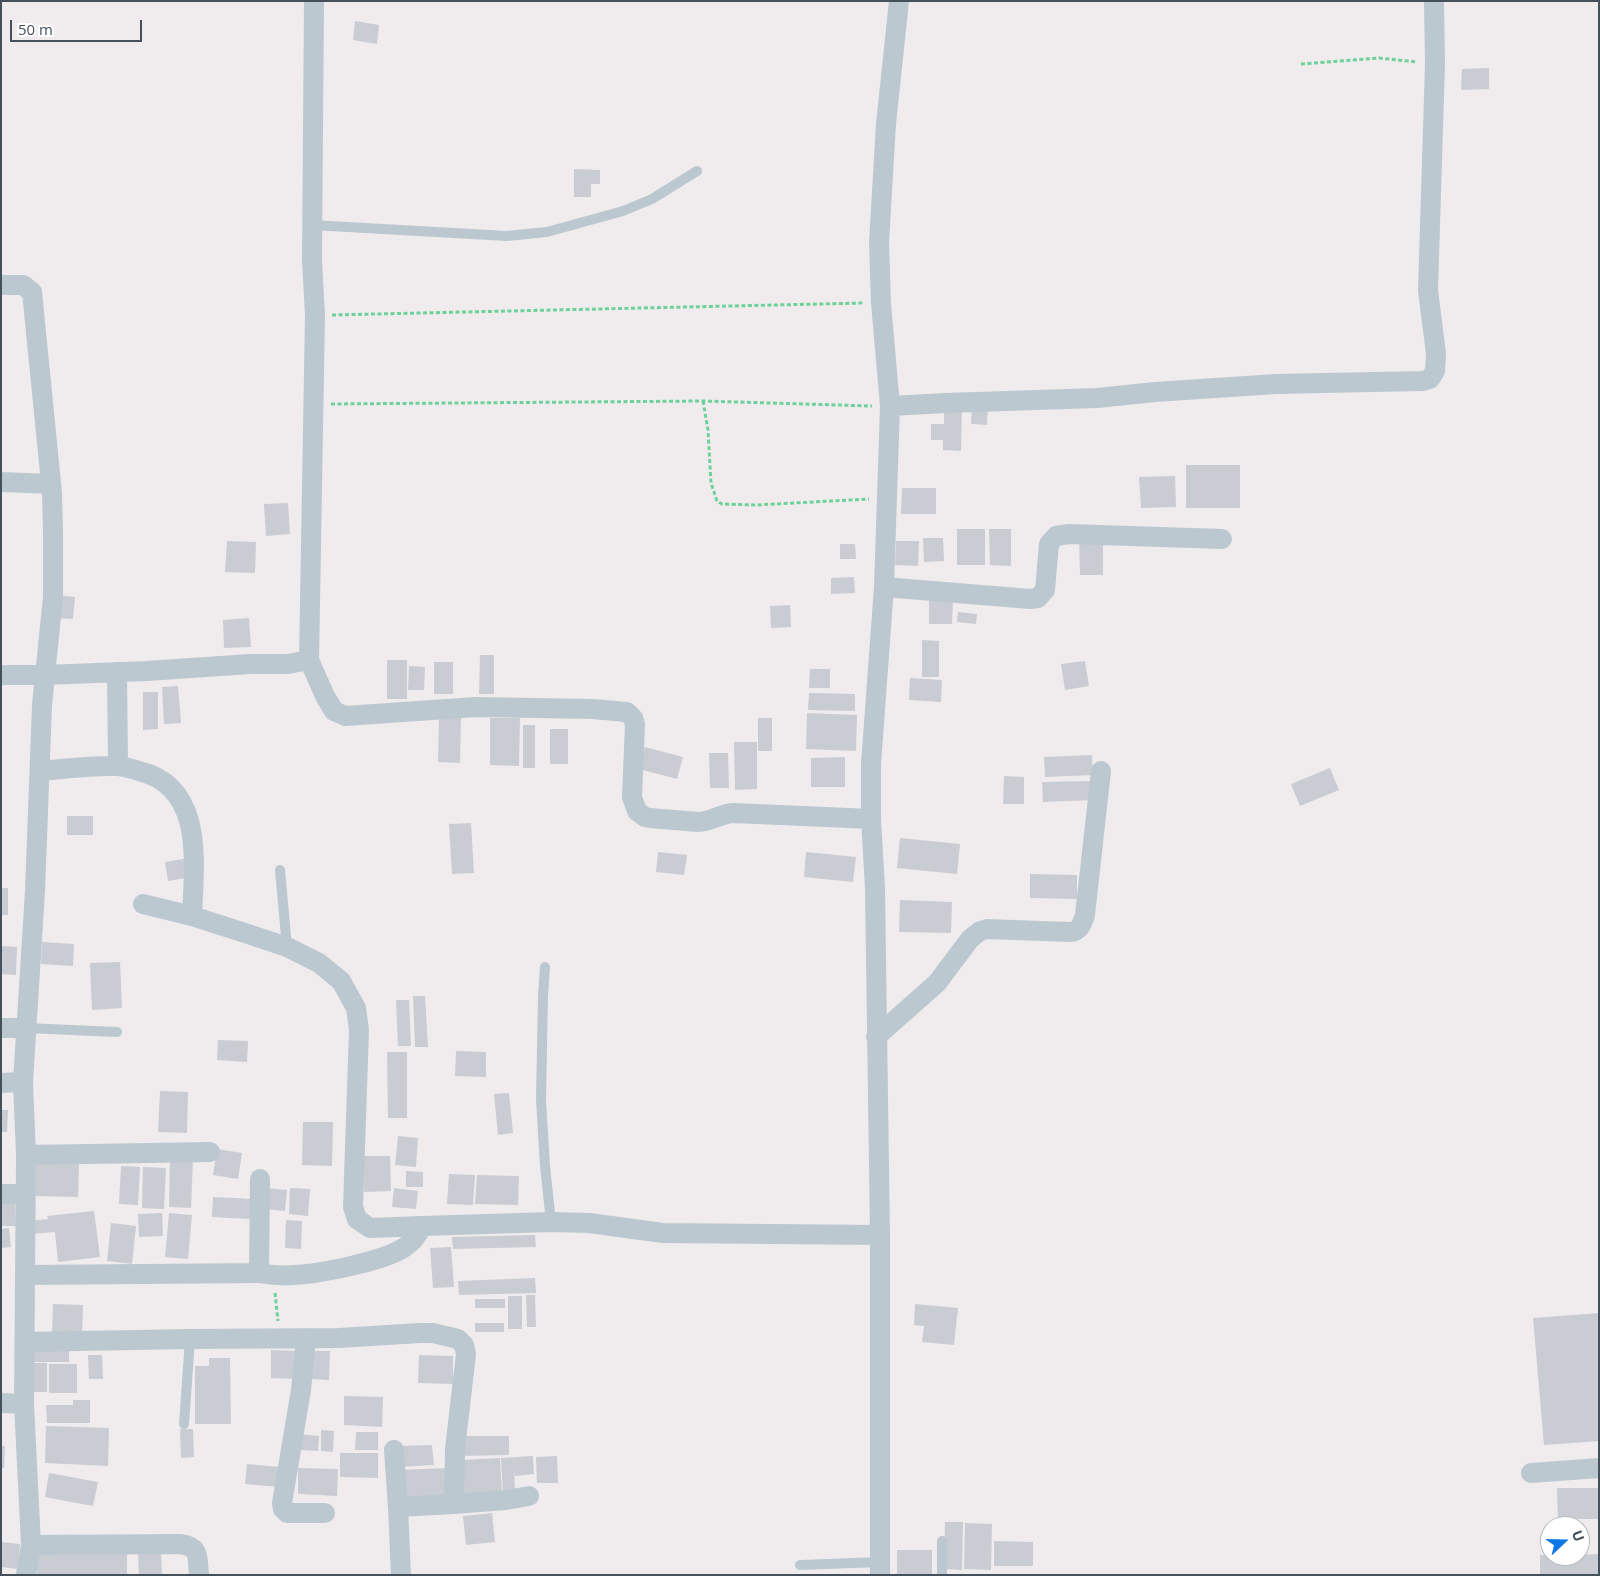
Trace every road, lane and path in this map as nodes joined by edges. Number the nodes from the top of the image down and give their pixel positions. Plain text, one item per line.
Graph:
1 (314, 1) edge
2 (899, 1) edge
3 (1434, 1) edge
4 (1301, 64) dead end
5 (1435, 64) junction
6 (696, 171) dead end
7 (312, 225) junction
8 (1, 285) edge
9 (881, 303) junction
10 (315, 315) junction
11 (703, 401) junction
12 (314, 404) junction
13 (890, 406) junction
14 (1, 482) edge
15 (51, 484) junction
16 (887, 499) junction
17 (1222, 539) dead end
18 (884, 587) junction
19 (309, 660) junction
20 (117, 672) junction
21 (1, 675) edge
22 (45, 675) junction
23 (118, 766) junction
24 (40, 771) junction
25 (1101, 771) dead end
26 (871, 819) junction
27 (280, 870) dead end
28 (143, 904) dead end
29 (192, 916) junction
30 (287, 947) junction
31 (545, 967) dead end
32 (1, 1028) edge
33 (26, 1028) junction
34 (117, 1032) dead end
35 (876, 1037) junction
36 (23, 1082) junction
37 (1, 1083) edge
38 (210, 1152) dead end
39 (26, 1155) junction
40 (260, 1179) dead end
41 (1, 1194) edge
42 (25, 1194) junction
43 (551, 1222) junction
44 (422, 1226) junction
45 (880, 1235) junction
46 (266, 1274) junction
47 (26, 1275) junction
48 (280, 1338) junction
49 (306, 1338) junction
50 (190, 1339) junction
51 (25, 1342) junction
52 (1, 1403) edge
53 (24, 1404) junction
54 (184, 1424) dead end
55 (394, 1450) dead end
56 (1599, 1468) edge
57 (1531, 1473) dead end
58 (528, 1496) dead end
59 (454, 1504) junction
60 (398, 1507) junction
61 (325, 1513) dead end
62 (942, 1541) dead end
63 (31, 1545) junction
64 (800, 1565) dead end
65 (880, 1568) edge
66 (26, 1575) edge
67 (199, 1575) edge
68 (400, 1575) edge
69 (942, 1575) edge

1 - 7 street
2 - 9 street
3 - 5 street
4 - 5 path
5 - 13 street
6 - 7 lane
7 - 10 street
8 - 15 street
9 - 10 path
9 - 13 street
10 - 12 street
11 - 12 path
11 - 13 path
11 - 16 path
12 - 19 street
13 - 16 street
14 - 15 street
15 - 22 street
16 - 18 street
17 - 18 street
18 - 26 street
19 - 20 street
19 - 26 street
20 - 22 street
20 - 23 street
21 - 22 street
22 - 24 street
23 - 24 street
23 - 29 street
24 - 33 street
25 - 35 street
26 - 35 street
27 - 30 lane
28 - 29 street
29 - 30 street
30 - 44 street
31 - 43 lane
32 - 33 street
33 - 34 lane
33 - 36 street
35 - 45 street
36 - 37 street
36 - 39 street
38 - 39 street
39 - 42 street
40 - 46 street
41 - 42 street
42 - 47 street
43 - 44 street
43 - 45 street
44 - 46 street
45 - 65 street
46 - 47 street
46 - 48 path
47 - 51 street
48 - 49 street
48 - 50 street
49 - 59 street
49 - 61 street
50 - 51 street
50 - 54 lane
51 - 53 street
52 - 53 street
53 - 63 street
55 - 60 street
56 - 57 street
58 - 59 street
59 - 60 street
60 - 68 street
62 - 69 lane
63 - 66 street
63 - 67 street
64 - 65 lane

